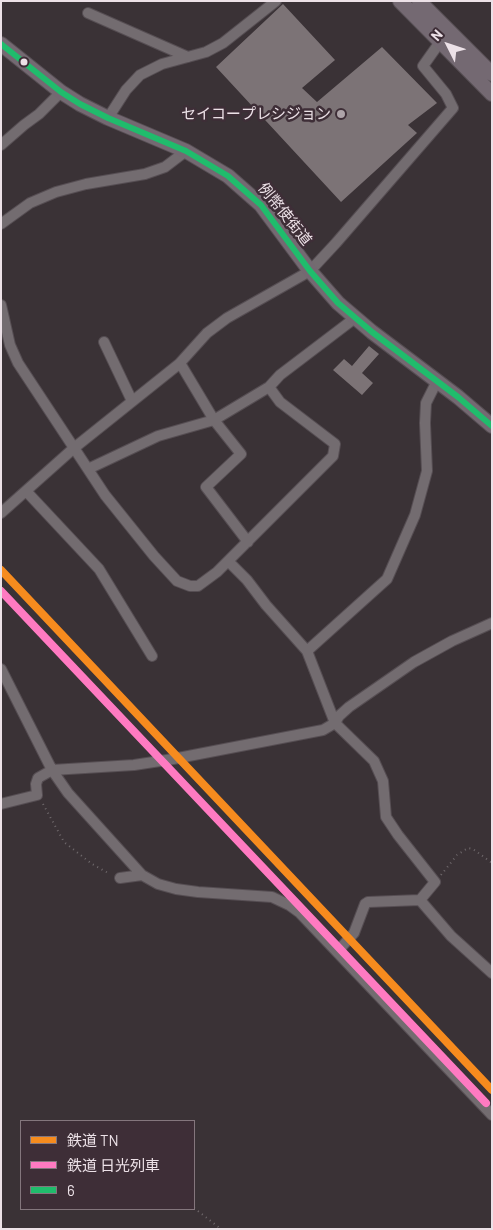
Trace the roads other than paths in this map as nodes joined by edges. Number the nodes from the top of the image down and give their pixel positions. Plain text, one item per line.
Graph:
1 (276, 1) edge
2 (400, 1) edge
3 (419, 1) edge
4 (88, 13) dead end
5 (440, 42) junction
6 (1, 44) edge
7 (188, 56) junction
8 (492, 74) edge
9 (61, 92) junction
10 (492, 94) edge
11 (108, 118) junction
12 (1, 145) edge
13 (186, 151) junction
14 (1, 224) edge
15 (310, 271) junction
16 (1, 306) edge
17 (355, 318) junction
18 (104, 342) dead end
19 (180, 363) junction
20 (437, 381) junction
21 (268, 387) junction
22 (132, 401) junction
23 (214, 420) junction
24 (492, 426) edge
25 (74, 448) junction
26 (88, 469) junction
27 (26, 491) junction
28 (1, 513) edge
29 (248, 542) junction
30 (228, 561) junction
31 (492, 623) edge
32 (307, 651) junction
33 (152, 656) dead end
34 (1, 668) edge
35 (335, 723) junction
36 (52, 770) junction
37 (1, 804) edge
38 (142, 875) junction
39 (120, 878) road end
40 (420, 900) junction
41 (337, 952) junction
42 (492, 973) edge
43 (492, 1115) edge

1 - 7 street
2 - 5 main road
3 - 8 main road
4 - 7 street
5 - 10 main road
5 - 15 street
6 - 9 main road, 例幣使街道
7 - 11 street
9 - 11 main road, 例幣使街道
9 - 12 street
11 - 13 main road, 例幣使街道
13 - 14 street
13 - 15 main road, 例幣使街道
15 - 17 main road, 例幣使街道
15 - 19 street
16 - 25 street
17 - 20 main road, 例幣使街道
17 - 21 street
18 - 22 street
19 - 22 street
19 - 23 street
20 - 24 main road, 例幣使街道
20 - 32 street
21 - 23 street
21 - 29 street
22 - 25 street
23 - 26 street
23 - 29 street
25 - 26 street
25 - 27 street
26 - 30 street
27 - 28 street
27 - 33 street
29 - 30 street
30 - 32 street
31 - 35 street
32 - 35 street
34 - 36 street
35 - 36 street
35 - 40 street
36 - 37 street
36 - 38 street
38 - 39 street
38 - 41 street
40 - 41 street
40 - 42 street
41 - 43 street

